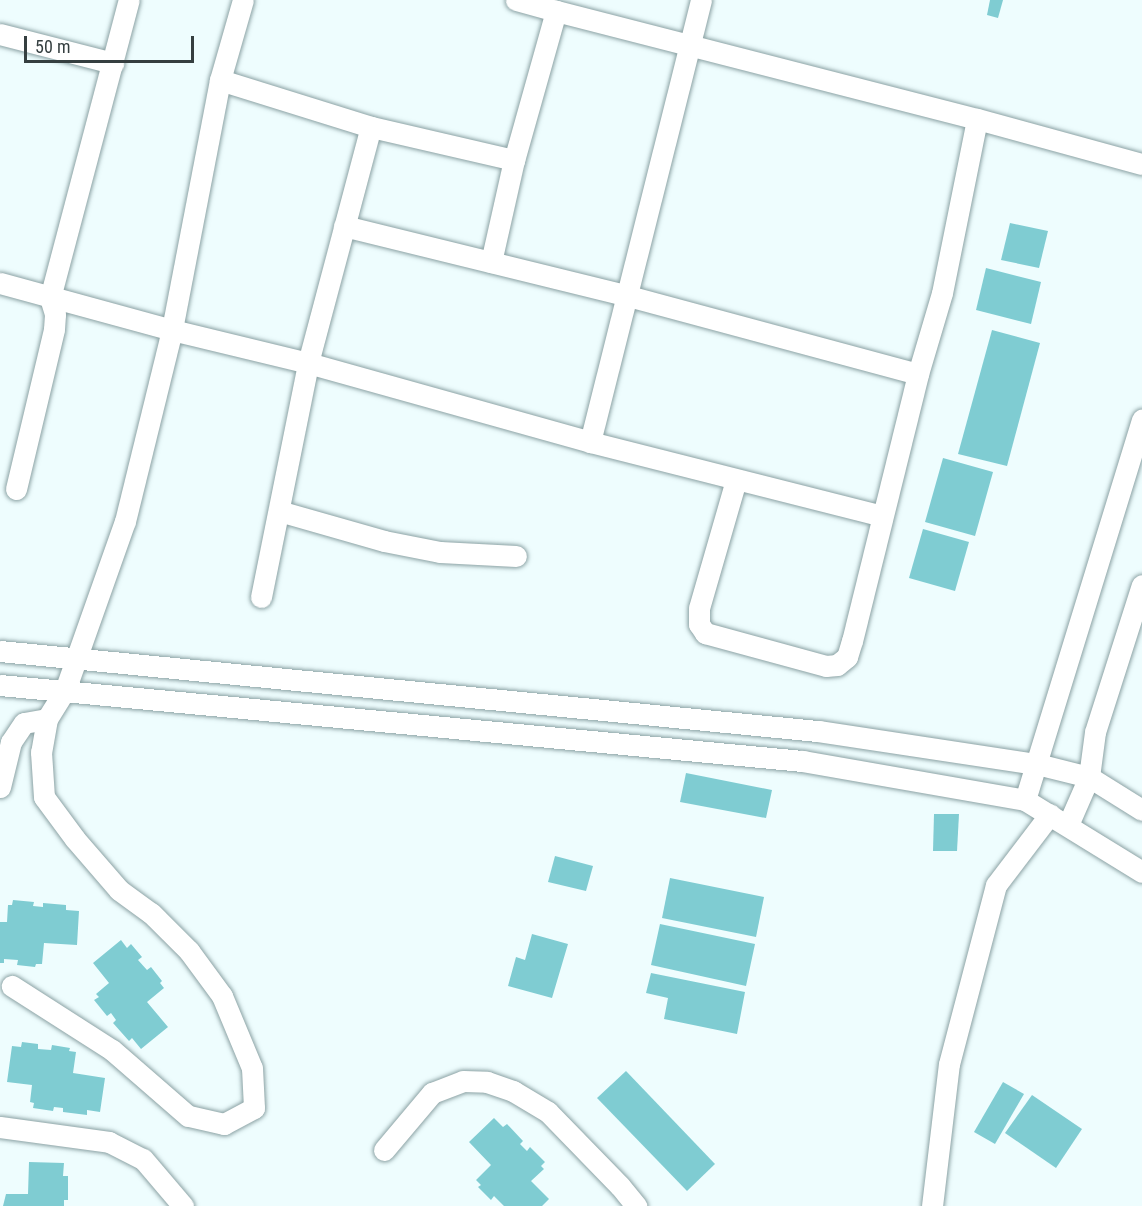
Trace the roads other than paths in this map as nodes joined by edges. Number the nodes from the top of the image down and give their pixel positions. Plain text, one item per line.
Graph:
1 (129, 0) edge
2 (243, 0) edge
3 (701, 0) edge
4 (529, 2) edge
5 (556, 11) junction
6 (0, 33) edge
7 (690, 44) junction
8 (113, 63) junction
9 (220, 80) junction
10 (978, 119) junction
11 (371, 128) junction
12 (514, 160) junction
13 (1142, 164) edge
14 (344, 226) junction
15 (491, 262) junction
16 (0, 283) edge
17 (625, 295) junction
18 (50, 298) junction
19 (172, 330) junction
20 (308, 363) junction
21 (918, 374) junction
22 (1142, 420) edge
23 (590, 442) junction
24 (736, 480) junction
25 (16, 489) dead end
26 (279, 511) junction
27 (882, 516) junction
28 (516, 556) dead end
29 (1142, 585) edge
30 (261, 597) dead end
31 (1134, 637) edge
32 (0, 651) edge
33 (77, 657) junction
34 (0, 686) edge
35 (65, 690) junction
36 (47, 719) junction
37 (1037, 764) junction
38 (1089, 777) junction
39 (0, 787) edge
40 (1025, 800) junction
41 (1142, 810) edge
42 (1050, 813) junction
43 (1068, 825) junction
44 (1142, 872) edge
45 (12, 986) dead end
46 (0, 1127) edge
47 (384, 1150) dead end
48 (183, 1206) edge
49 (636, 1206) edge
50 (932, 1206) edge

1 - 8 street
2 - 9 street
3 - 7 street
4 - 5 street
5 - 7 street
5 - 12 street
6 - 8 street
7 - 10 street
7 - 17 street
8 - 18 street
9 - 11 street
9 - 19 street
10 - 13 street
10 - 21 street
11 - 12 street
11 - 14 street
12 - 15 street
14 - 15 street
14 - 20 street
15 - 17 street
16 - 18 street
17 - 21 street
17 - 23 street
18 - 19 street
18 - 25 street
19 - 20 street
19 - 33 street
20 - 23 street
20 - 26 street
21 - 27 street
22 - 37 street
23 - 24 street
24 - 27 street
24 - 27 street
26 - 28 street
26 - 30 street
29 - 31 street
31 - 38 street
32 - 33 street
33 - 35 street
33 - 37 street
34 - 35 street
35 - 36 street
35 - 40 street
36 - 39 street
36 - 45 street
37 - 38 street
37 - 40 street
38 - 41 street
38 - 43 street
40 - 42 street
42 - 43 street
42 - 50 street
43 - 44 street
46 - 48 street
47 - 49 street

